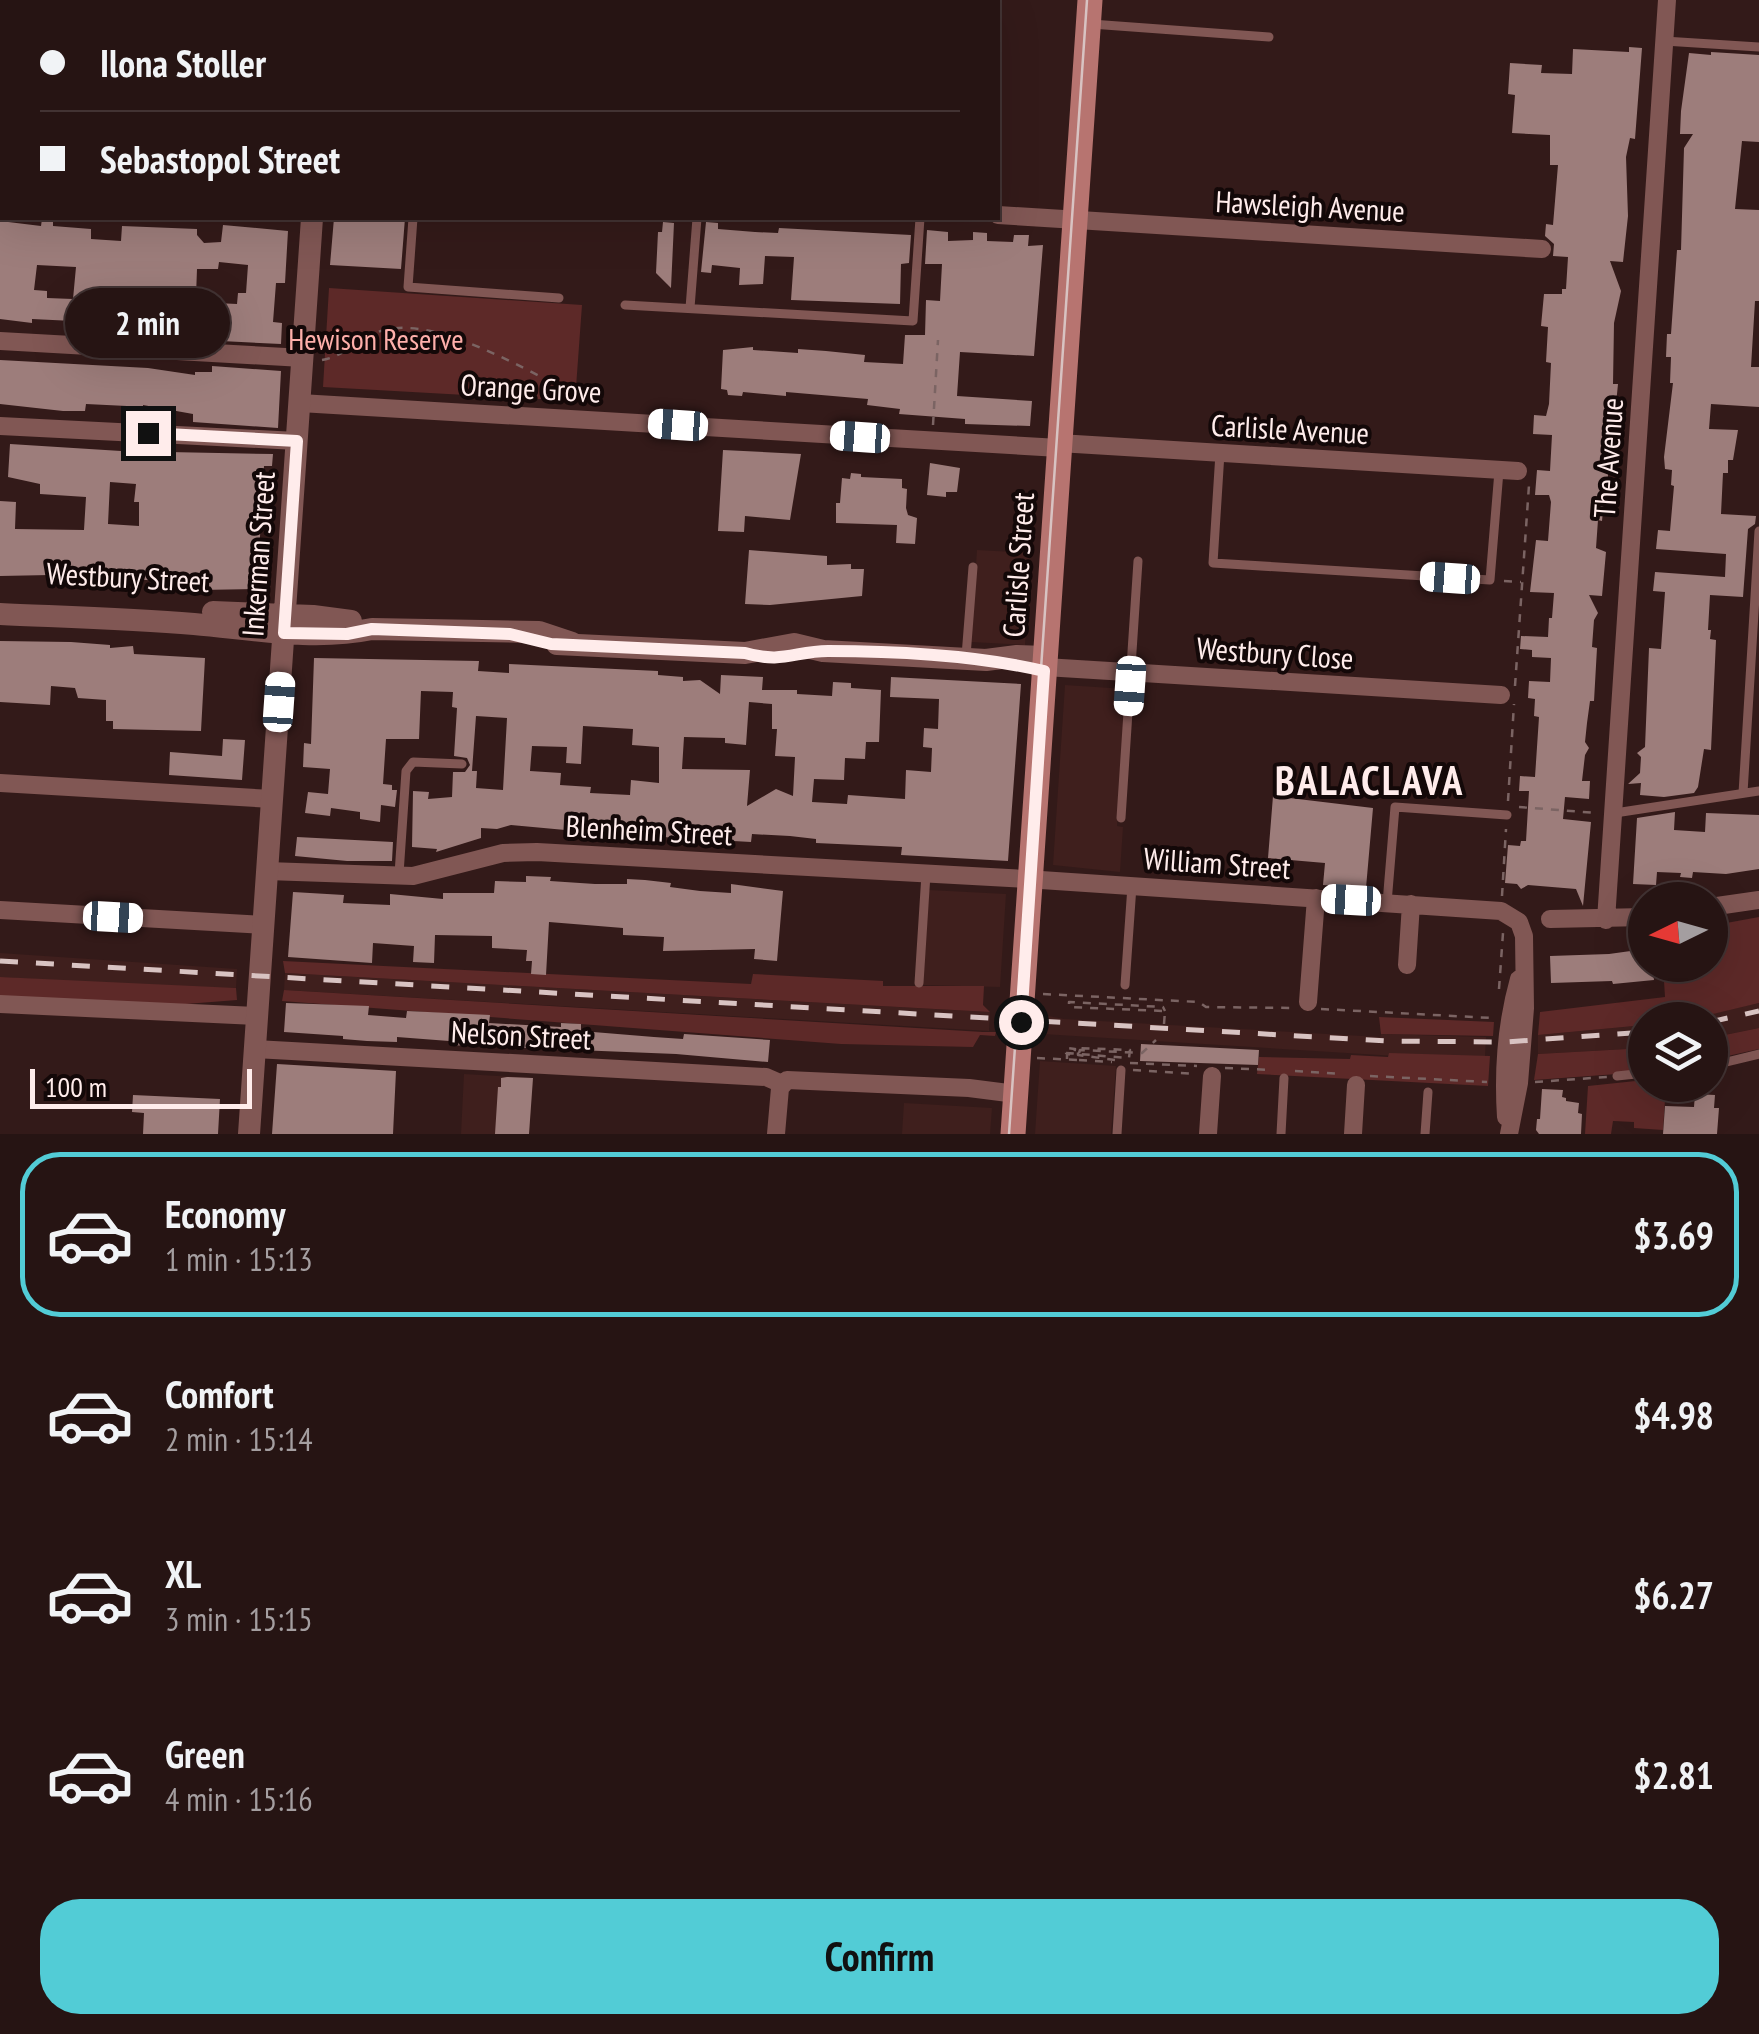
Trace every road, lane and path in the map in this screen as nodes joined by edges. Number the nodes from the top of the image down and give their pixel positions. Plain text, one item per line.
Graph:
1 (1667, 0) edge
2 (1089, 12) edge
3 (1269, 37) dead end
4 (1664, 41) junction
5 (1759, 47) edge
6 (1000, 215) edge
7 (312, 220) edge
8 (413, 220) edge
9 (697, 220) edge
10 (920, 220) edge
11 (1075, 220) junction
12 (1542, 248) dead end
13 (559, 298) dead end
14 (626, 305) dead end
15 (690, 308) junction
16 (938, 340) dead end
17 (0, 342) edge
18 (313, 359) junction
19 (300, 403) junction
20 (569, 418) junction
21 (0, 426) edge
22 (297, 441) junction
23 (932, 442) junction
24 (1059, 446) junction
25 (1220, 453) junction
26 (1499, 470) junction
27 (1524, 473) joint
28 (1759, 531) edge
29 (1138, 561) dead end
30 (973, 567) dead end
31 (1490, 580) junction
32 (1523, 582) junction
33 (0, 600) edge
34 (0, 614) edge
35 (284, 624) junction
36 (976, 659) junction
37 (1045, 665) junction
38 (1131, 672) junction
39 (1510, 696) junction
40 (462, 764) dead end
41 (0, 784) edge
42 (1759, 791) edge
43 (1743, 793) junction
44 (272, 799) junction
45 (1612, 814) junction
46 (1507, 815) joint
47 (1122, 818) dead end
48 (268, 871) junction
49 (926, 874) junction
50 (399, 877) junction
51 (1030, 880) junction
52 (1132, 886) junction
53 (1316, 898) junction
54 (1759, 900) edge
55 (1387, 902) junction
56 (1411, 904) junction
57 (1728, 905) edge
58 (0, 910) edge
59 (1501, 911) junction
60 (1628, 918) edge
61 (1550, 919) dead end
62 (1606, 920) junction
63 (263, 925) junction
64 (1407, 964) dead end
65 (919, 983) dead end
66 (1125, 985) dead end
67 (1023, 993) junction
68 (1137, 998) junction
69 (1498, 1000) dead end
70 (1308, 1002) dead end
71 (0, 1004) edge
72 (1136, 1005) junction
73 (1164, 1011) junction
74 (257, 1016) junction
75 (1496, 1018) dead end
76 (1164, 1024) dead end
77 (1156, 1040) dead end
78 (255, 1049) junction
79 (1759, 1054) edge
80 (1040, 1058) dead end
81 (1079, 1058) junction
82 (1115, 1058) dead end
83 (1067, 1059) junction
84 (1728, 1062) edge
85 (1144, 1063) junction
86 (1121, 1070) joint
87 (1144, 1071) junction
88 (1206, 1071) junction
89 (1628, 1075) edge
90 (1617, 1076) joint
91 (1284, 1078) dead end
92 (1356, 1078) junction
93 (784, 1082) junction
94 (1511, 1083) junction
95 (1428, 1092) dead end
96 (1016, 1094) junction
97 (249, 1134) edge
98 (776, 1134) edge
99 (1013, 1134) edge
100 (1117, 1134) edge
101 (1208, 1134) edge
102 (1281, 1134) edge
103 (1353, 1134) edge
104 (1425, 1134) edge
105 (1508, 1134) edge

1 - 4 street, The Avenue
2 - 3 lane
2 - 11 main road, Carlisle Street
4 - 5 lane
4 - 45 street, The Avenue
6 - 11 street, Hawsleigh Avenue
7 - 18 street, Inkerman Street
8 - 13 lane
9 - 15 lane
10 - 15 lane
11 - 12 street, Hawsleigh Avenue
11 - 24 main road, Carlisle Street
14 - 15 lane
16 - 23 path
17 - 18 street
18 - 19 street, Inkerman Street
18 - 20 path
19 - 20 street, Orange Grove
19 - 22 street, Inkerman Street
20 - 23 street, Orange Grove
21 - 22 street
22 - 35 street, Inkerman Street
23 - 24 street, Orange Grove
24 - 25 street, Carlisle Avenue
24 - 37 main road, Carlisle Street
25 - 26 street, Carlisle Avenue
25 - 31 lane
26 - 27 street, Carlisle Avenue
26 - 31 lane
27 - 32 path
28 - 43 lane
29 - 38 lane
30 - 36 lane
31 - 32 path
32 - 39 path
33 - 35 street, Westbury Street
34 - 35 street, Westbury Street
35 - 36 street, Westbury Street
35 - 44 street, Inkerman Street
36 - 37 street, Westbury Street
37 - 38 street, Westbury Close
37 - 51 main road, Carlisle Street
38 - 39 street, Westbury Close
38 - 47 lane
39 - 45 path
40 - 50 lane
41 - 44 street
42 - 43 lane
43 - 45 lane
44 - 48 street, Inkerman Street
45 - 62 street, The Avenue
46 - 55 lane
46 - 59 path
48 - 50 street, Blenheim Street
48 - 63 street, Inkerman Street
49 - 50 street, Blenheim Street
49 - 51 street, Blenheim Street
49 - 65 lane
51 - 52 street, William Street
51 - 67 main road, Carlisle Street
52 - 53 street, William Street
52 - 66 lane
53 - 55 street, William Street
53 - 70 street
54 - 57 street
55 - 56 street, William Street
56 - 59 street, William Street
56 - 64 street
58 - 63 street
59 - 69 path
59 - 94 street, William Street
60 - 62 street
61 - 62 street
63 - 74 street, Inkerman Street
67 - 68 path
67 - 96 main road, Carlisle Street
68 - 72 path
68 - 75 path
71 - 74 street
72 - 73 path
72 - 73 path
73 - 76 path
74 - 78 street, Inkerman Street
77 - 81 path
78 - 93 street, Nelson Street
78 - 97 street, Inkerman Street
79 - 84 lane
80 - 83 path
81 - 82 path
81 - 83 path
81 - 83 path
81 - 85 path
85 - 87 path
85 - 88 path
86 - 87 path
86 - 100 lane
87 - 88 path
88 - 92 path
88 - 101 street
89 - 90 lane
90 - 94 path
91 - 102 lane
92 - 94 path
92 - 103 street
93 - 96 street, Nelson Street
93 - 98 street
94 - 105 street
95 - 104 lane
96 - 99 main road, Carlisle Street

